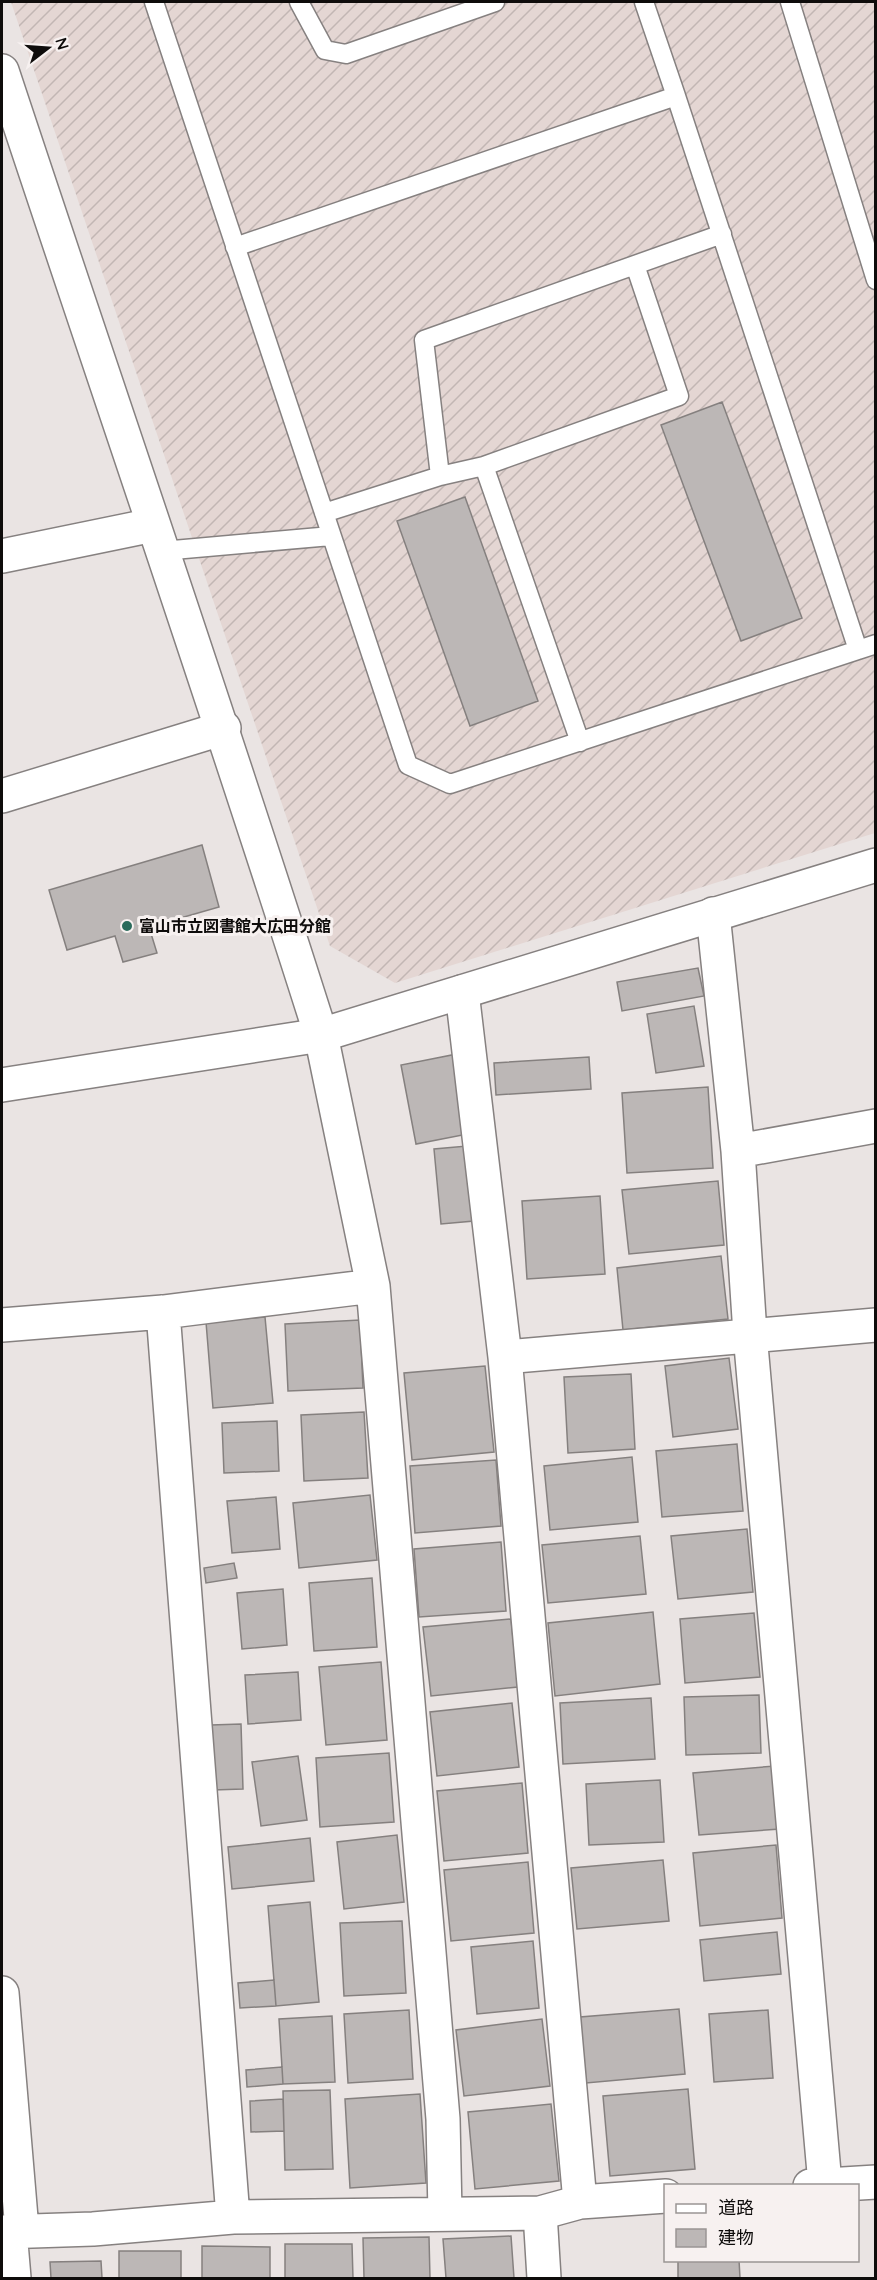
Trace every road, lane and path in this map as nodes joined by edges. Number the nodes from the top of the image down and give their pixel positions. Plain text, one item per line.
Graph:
1 (154, 2) edge
2 (298, 2) edge
3 (495, 2) edge
4 (644, 2) edge
5 (790, 2) edge
6 (2, 71) edge
7 (676, 96) junction
8 (722, 234) junction
9 (235, 247) junction
10 (634, 265) junction
11 (876, 280) edge
12 (484, 466) junction
13 (440, 476) junction
14 (324, 513) junction
15 (331, 536) junction
16 (157, 538) junction
17 (2, 556) edge
18 (867, 647) edge
19 (224, 728) junction
20 (580, 742) junction
21 (2, 796) edge
22 (876, 865) edge
23 (713, 914) junction
24 (462, 992) junction
25 (321, 1035) junction
26 (2, 1085) edge
27 (876, 1126) edge
28 (738, 1151) junction
29 (373, 1286) junction
30 (163, 1312) junction
31 (876, 1325) edge
32 (2, 1326) edge
33 (750, 1334) junction
34 (505, 1357) junction
35 (2, 1993) edge
36 (876, 2182) edge
37 (817, 2184) edge
38 (837, 2184) edge
39 (664, 2196) edge
40 (580, 2202) junction
41 (540, 2213) junction
42 (445, 2214) junction
43 (233, 2217) junction
44 (11, 2231) edge
45 (14, 2278) edge
46 (544, 2278) edge

1 - 9 lane
2 - 3 lane
4 - 7 lane
5 - 11 lane
6 - 16 street
7 - 8 lane
7 - 9 lane
8 - 10 lane
8 - 18 lane
9 - 14 lane
10 - 12 lane
10 - 13 lane
12 - 13 lane
12 - 20 lane
13 - 14 lane
14 - 15 lane
15 - 16 lane
15 - 20 lane
16 - 17 street
16 - 19 street
18 - 20 lane
19 - 21 street
19 - 25 street
22 - 23 street
23 - 24 street
23 - 28 street
24 - 25 street
24 - 34 street
25 - 26 street
25 - 29 street
27 - 28 street
28 - 33 street
29 - 30 street
29 - 42 street
30 - 32 street
30 - 43 street
31 - 33 street
33 - 34 street
33 - 37 street
34 - 40 street
35 - 44 street
36 - 38 street
39 - 40 street
40 - 41 street
41 - 42 street
41 - 46 street
42 - 43 street
43 - 44 street
44 - 45 street

